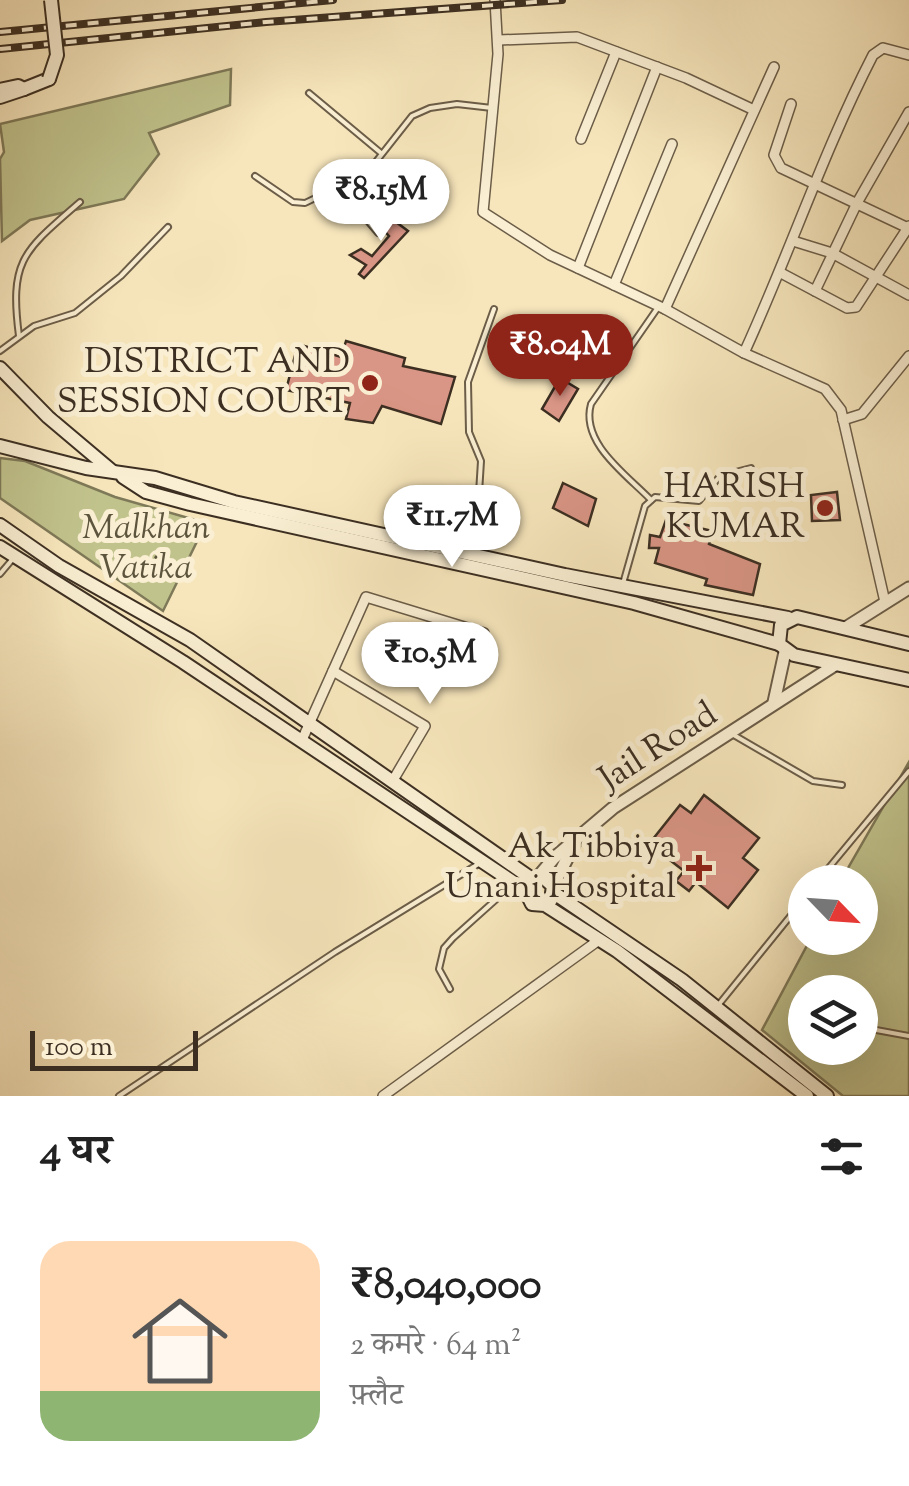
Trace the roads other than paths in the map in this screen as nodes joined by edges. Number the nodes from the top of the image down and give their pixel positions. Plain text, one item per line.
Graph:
1 (51, 0) edge
2 (495, 0) edge
3 (499, 40) junction
4 (616, 52) junction
5 (909, 55) edge
6 (657, 67) junction
7 (774, 67) dead end
8 (0, 93) edge
9 (309, 93) dead end
10 (791, 104) dead end
11 (492, 108) junction
12 (754, 110) junction
13 (909, 112) edge
14 (582, 139) dead end
15 (672, 144) dead end
16 (382, 154) junction
17 (255, 176) dead end
18 (813, 184) junction
19 (339, 186) junction
20 (80, 202) dead end
21 (858, 203) junction
22 (168, 227) dead end
23 (908, 227) edge
24 (378, 233) dead end
25 (792, 241) junction
26 (832, 253) junction
27 (578, 268) junction
28 (780, 273) junction
29 (876, 280) junction
30 (614, 285) junction
31 (815, 291) junction
32 (909, 295) edge
33 (662, 307) junction
34 (494, 309) dead end
35 (19, 336) junction
36 (0, 351) edge
37 (744, 353) junction
38 (909, 356) edge
39 (0, 368) edge
40 (843, 420) junction
41 (0, 446) edge
42 (751, 468) dead end
43 (118, 474) junction
44 (651, 500) junction
45 (0, 525) edge
46 (0, 547) edge
47 (470, 552) junction
48 (14, 558) junction
49 (466, 567) junction
50 (0, 574) edge
51 (623, 584) junction
52 (909, 588) edge
53 (885, 602) junction
54 (788, 618) junction
55 (848, 627) junction
56 (484, 634) dead end
57 (909, 644) edge
58 (782, 648) junction
59 (835, 665) junction
60 (333, 671) junction
61 (909, 680) edge
62 (774, 702) junction
63 (310, 724) junction
64 (732, 734) junction
65 (302, 740) junction
66 (909, 771) edge
67 (392, 782) junction
68 (842, 785) dead end
69 (576, 842) junction
70 (482, 862) junction
71 (831, 865) edge
72 (527, 883) junction
73 (550, 895) junction
74 (788, 919) edge
75 (599, 940) junction
76 (450, 988) dead end
77 (717, 1007) junction
78 (878, 1030) edge
79 (909, 1036) edge
80 (119, 1096) edge
81 (383, 1096) edge
82 (807, 1096) edge
83 (827, 1096) edge

1 - 8 main road, bridge
2 - 3 street
3 - 4 street
3 - 11 street
4 - 6 street
4 - 14 street
5 - 18 street
6 - 12 street
6 - 27 street
7 - 12 street
9 - 16 lane
10 - 18 street
11 - 16 lane
11 - 27 street
12 - 33 street
13 - 21 street
15 - 30 street
16 - 19 lane
17 - 19 lane
18 - 21 street
18 - 25 street
19 - 24 lane
20 - 35 lane
21 - 23 street
21 - 26 street
22 - 35 lane
23 - 29 street
25 - 26 street
25 - 28 street
26 - 29 street
26 - 31 street
27 - 30 street
28 - 31 street
28 - 37 street
29 - 31 street
29 - 32 street
30 - 33 street
33 - 37 street
33 - 44 lane
34 - 47 lane
35 - 36 lane
37 - 40 street
38 - 40 street
39 - 43 main road
40 - 53 street
41 - 43 main road
42 - 44 lane
43 - 47 main road
43 - 49 main road
44 - 51 lane
45 - 63 main road
46 - 48 main road
47 - 49 lane
47 - 51 main road
48 - 50 lane
48 - 65 main road
49 - 58 main road
51 - 54 main road
52 - 53 street
53 - 55 street
54 - 55 main road
54 - 58 main road
55 - 57 main road
56 - 60 street
58 - 59 main road
58 - 62 street
59 - 61 main road
59 - 62 street, Jail Road
60 - 63 street
60 - 67 street
62 - 64 street, Jail Road
63 - 65 street
63 - 67 main road
64 - 68 lane
64 - 69 street, Jail Road
65 - 70 main road
66 - 71 lane
67 - 72 main road
69 - 72 street, Jail Road
69 - 73 street, Jail Road
70 - 72 main road
70 - 80 lane
72 - 73 main road
72 - 73 main road
72 - 76 lane
73 - 75 main road
73 - 77 main road
74 - 77 lane
75 - 81 street
75 - 82 main road
77 - 83 main road
78 - 79 lane

